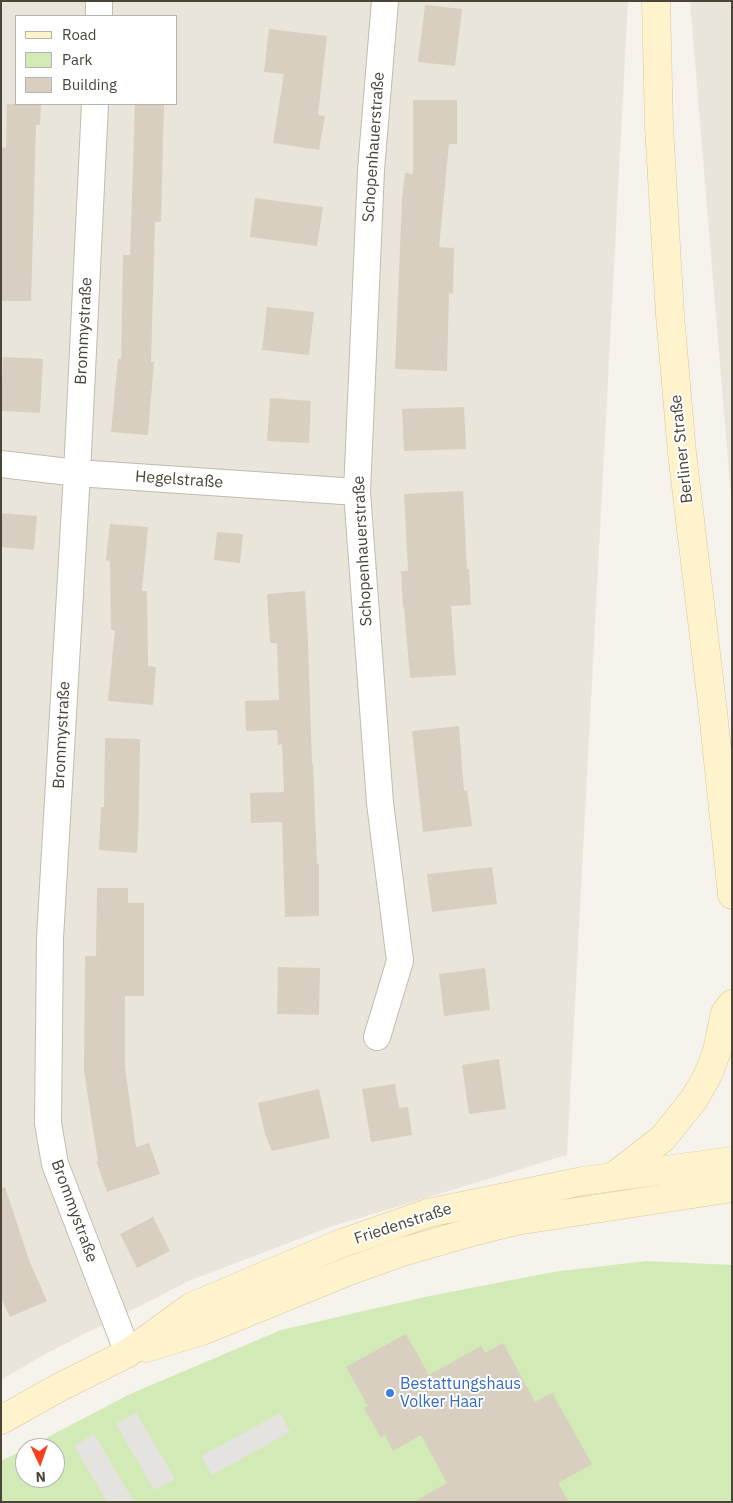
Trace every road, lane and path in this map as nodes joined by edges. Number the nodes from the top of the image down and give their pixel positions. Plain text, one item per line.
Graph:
1 (99, 1) edge
2 (385, 1) edge
3 (656, 1) edge
4 (99, 15) edge
5 (95, 105) edge
6 (1, 464) edge
7 (78, 472) junction
8 (357, 492) junction
9 (732, 896) edge
10 (732, 1004) edge
11 (377, 1037) dead end
12 (732, 1161) edge
13 (614, 1176) junction
14 (732, 1188) edge
15 (128, 1353) junction
16 (1, 1420) edge

1 - 4 street
2 - 8 street, Schopenhauerstraße
3 - 9 main road, Berliner Straße
5 - 7 street, Brommystraße
6 - 7 street, Hegelstraße
7 - 8 street, Hegelstraße
7 - 15 street, Brommystraße
8 - 11 street, Schopenhauerstraße
10 - 13 main road
12 - 13 main road, Friedenstraße
13 - 15 main road, Friedenstraße
14 - 15 main road, Friedenstraße
15 - 16 main road, Friedenstraße

